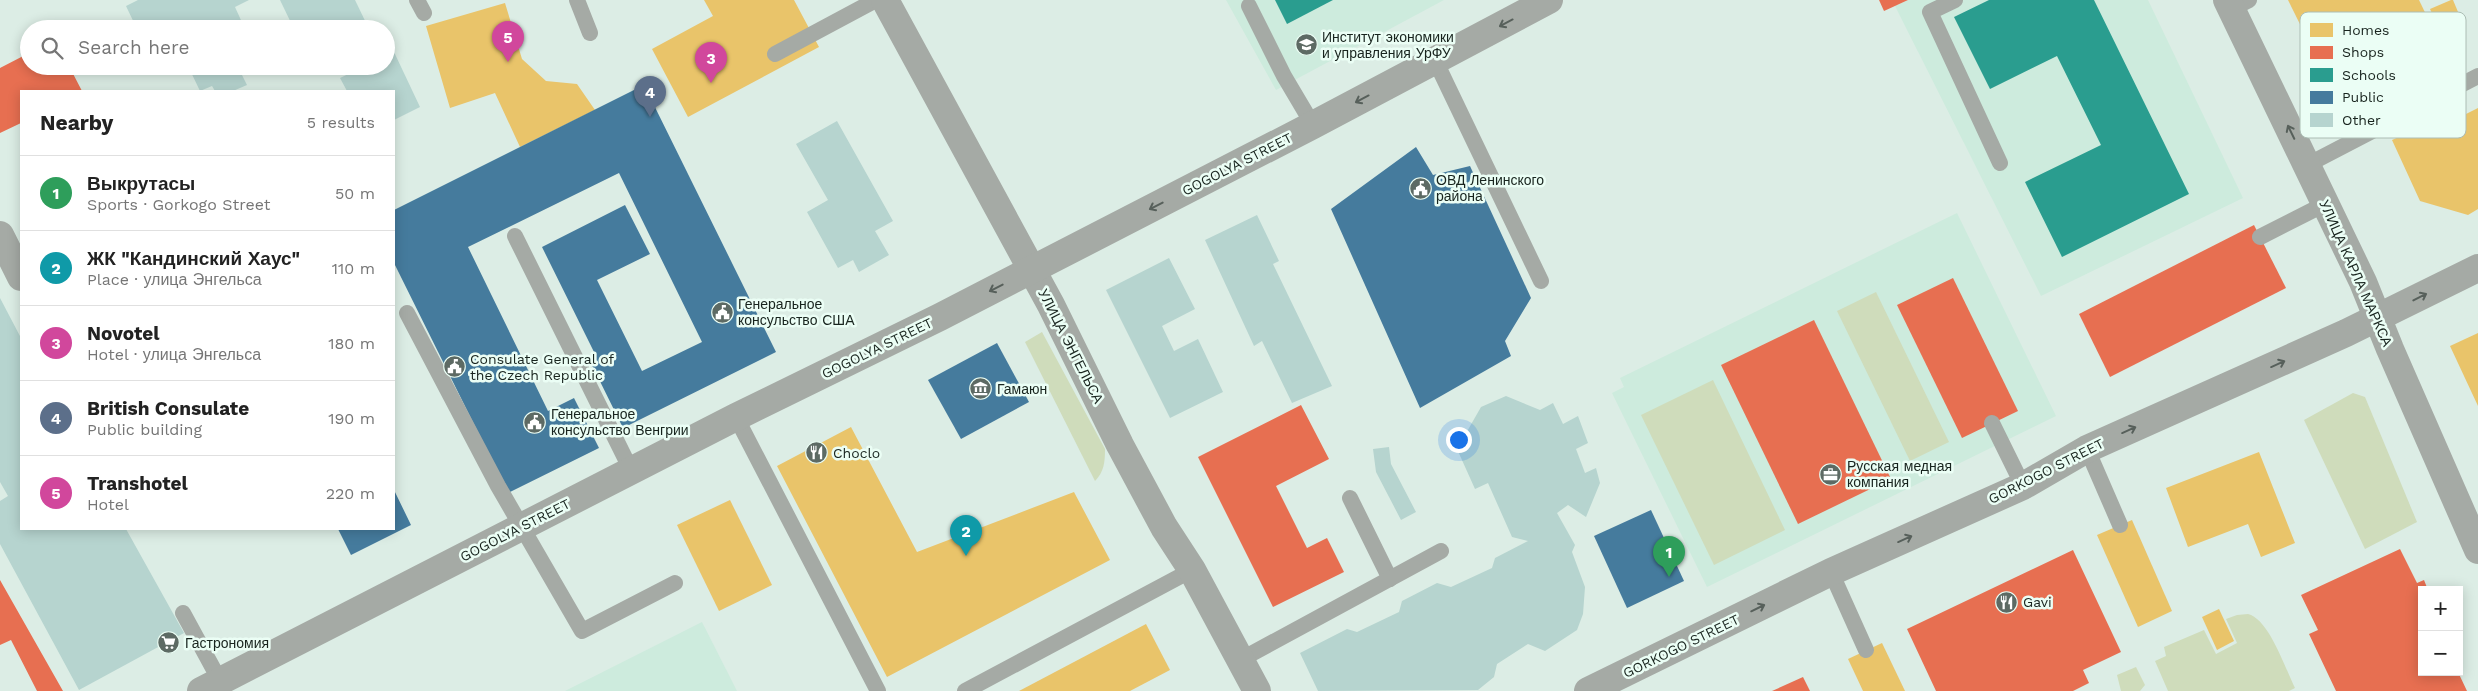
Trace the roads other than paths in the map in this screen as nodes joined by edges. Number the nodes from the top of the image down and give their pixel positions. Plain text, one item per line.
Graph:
1 (577, 0) edge
2 (876, 0) edge
3 (885, 0) edge
4 (1549, 0) edge
5 (1955, 0) edge
6 (2235, 3) edge
7 (1249, 6) dead end
8 (590, 32) dead end
9 (775, 54) dead end
10 (1434, 60) junction
11 (2478, 76) edge
12 (2466, 82) edge
13 (1314, 125) junction
14 (2359, 138) edge
15 (2000, 163) dead end
16 (2307, 165) junction
17 (2326, 204) junction
18 (0, 235) edge
19 (515, 236) dead end
20 (2260, 237) dead end
21 (2478, 268) edge
22 (1032, 270) junction
23 (20, 275) edge
24 (1541, 281) dead end
25 (407, 313) dead end
26 (2377, 319) junction
27 (736, 417) junction
28 (1992, 423) dead end
29 (2087, 449) junction
30 (632, 470) junction
31 (2023, 486) junction
32 (1350, 498) dead end
33 (2471, 516) edge
34 (2120, 525) dead end
35 (522, 526) junction
36 (2478, 550) edge
37 (1440, 551) dead end
38 (1192, 570) junction
39 (1831, 572) junction
40 (1390, 579) junction
41 (675, 583) dead end
42 (183, 613) dead end
43 (1866, 650) dead end
44 (1240, 660) junction
45 (211, 686) edge
46 (878, 691) edge
47 (966, 691) edge
48 (1257, 691) edge
49 (1588, 691) edge

1 - 8 lane
2 - 9 lane
3 - 22 street, УЛИЦА ЭНГЕЛЬСА
4 -> 10 street, GOGOLYA STREET
5 - 15 lane
16 -> 6 street, УЛИЦА КАРЛА МАРКСА
7 - 13 lane
10 -> 13 street, GOGOLYA STREET
10 - 24 lane
11 - 12 lane
13 -> 22 street, GOGOLYA STREET
14 - 16 lane
16 - 17 street, УЛИЦА КАРЛА МАРКСА
17 - 20 lane
17 - 26 street, УЛИЦА КАРЛА МАРКСА
18 - 23 street
19 - 30 lane
26 -> 21 street, GORKOGO STREET
22 -> 27 street, GOGOLYA STREET
22 - 38 street, УЛИЦА ЭНГЕЛЬСА
25 - 35 lane
29 -> 26 street, GORKOGO STREET
26 - 33 street, УЛИЦА КАРЛА МАРКСА
27 - 30 street, GOGOLYA STREET
27 - 46 lane
28 - 31 lane
29 - 31 street, GORKOGO STREET
29 - 34 lane
30 - 35 street, GOGOLYA STREET
39 -> 31 street, GORKOGO STREET
32 - 40 lane
33 - 36 street, УЛИЦА КАРЛА МАРКСА
35 - 41 lane
35 - 45 street, GOGOLYA STREET
37 - 40 lane
38 - 44 street, УЛИЦА ЭНГЕЛЬСА
38 - 47 lane
39 - 43 lane
49 -> 39 street, GORKOGO STREET
40 - 44 lane
42 - 45 lane
44 - 48 street, УЛИЦА ЭНГЕЛЬСА

